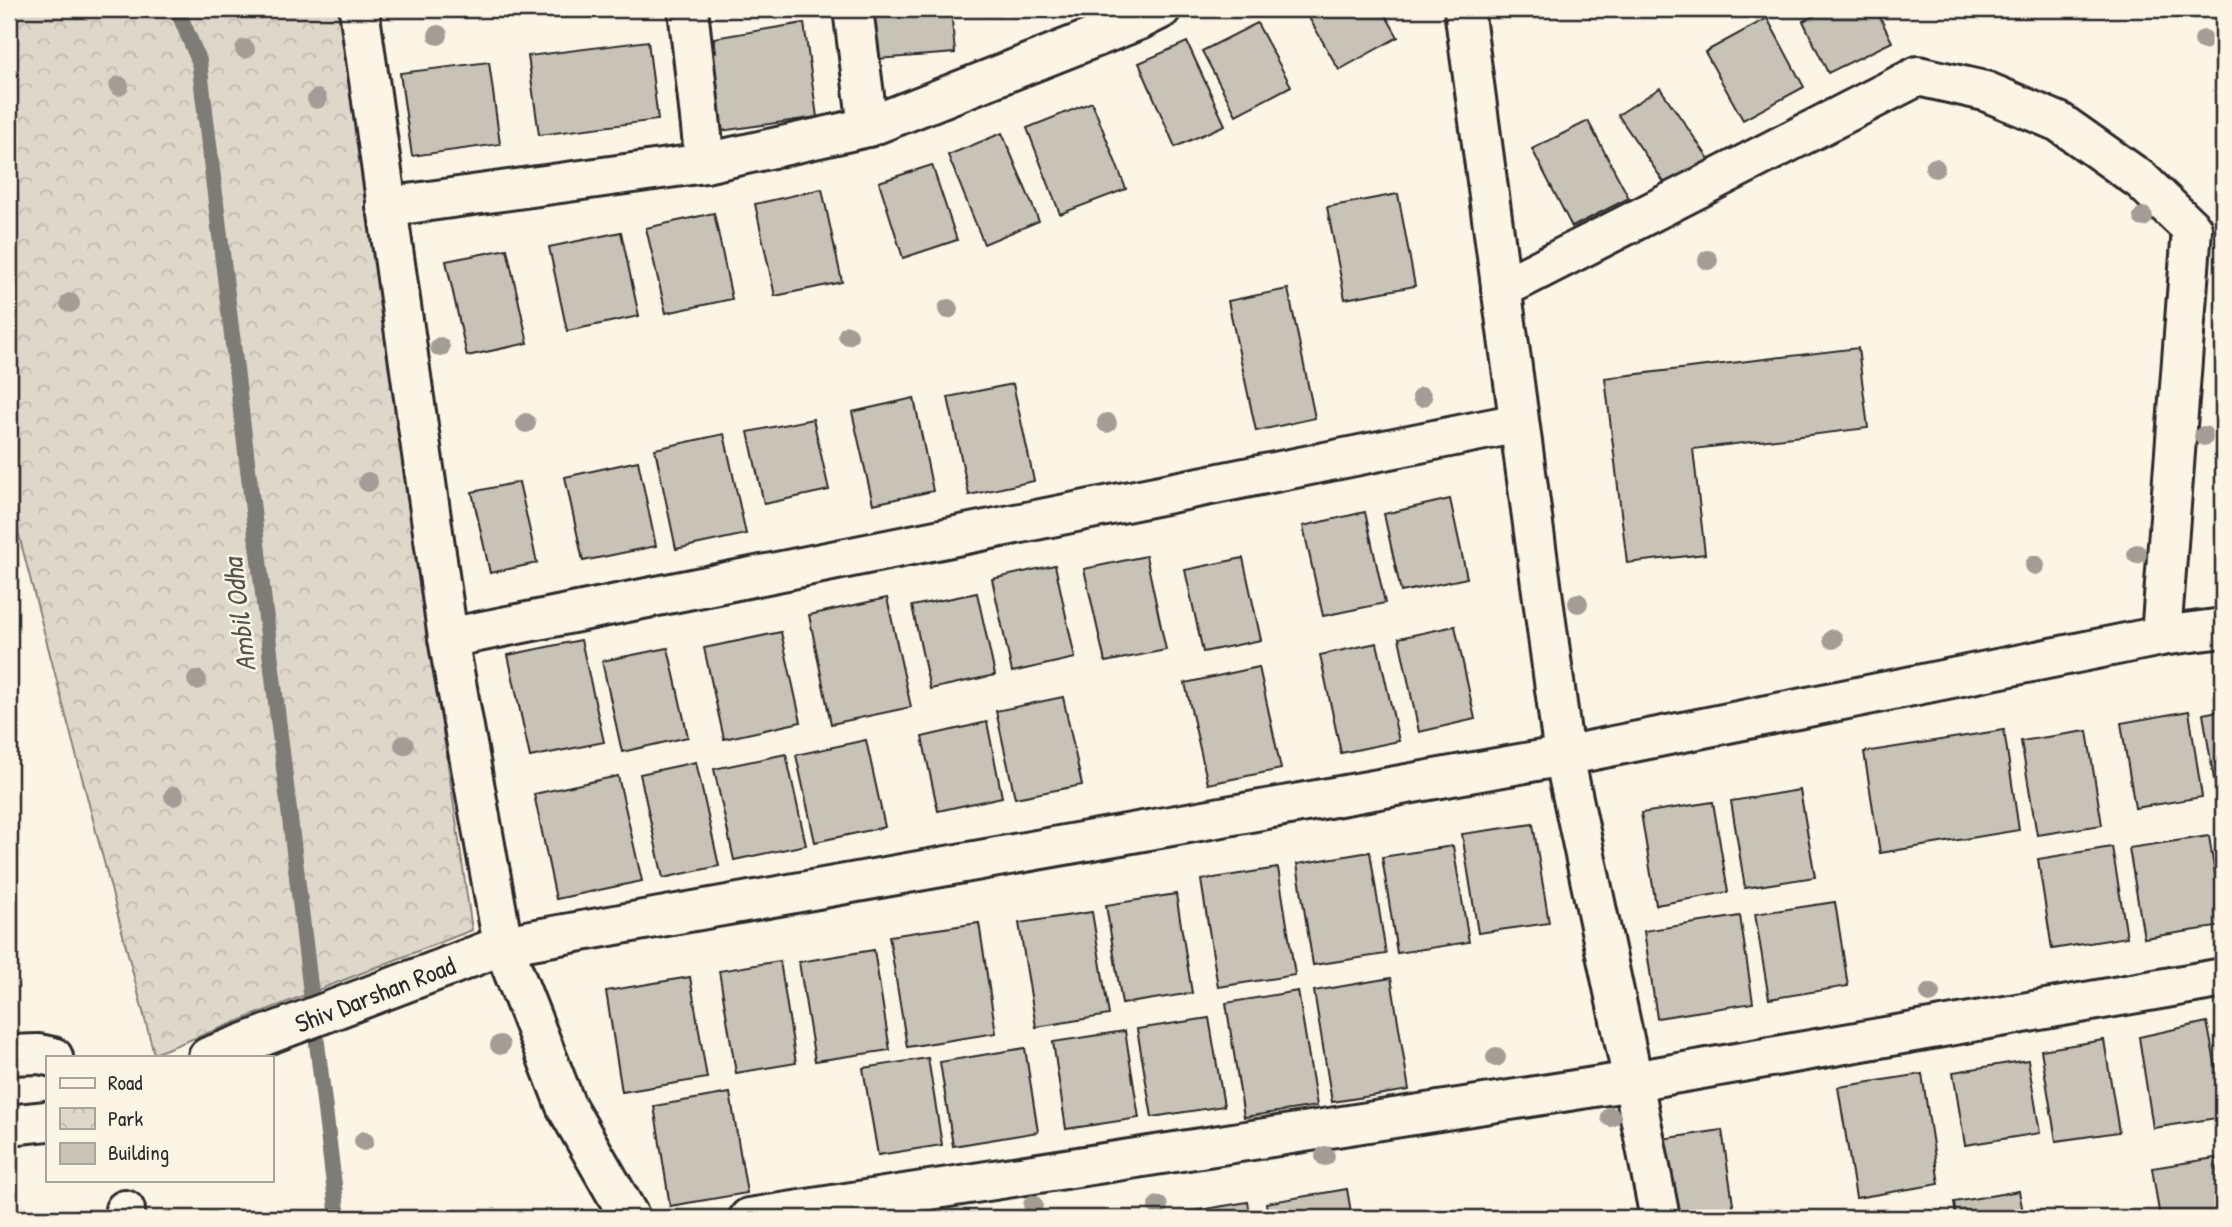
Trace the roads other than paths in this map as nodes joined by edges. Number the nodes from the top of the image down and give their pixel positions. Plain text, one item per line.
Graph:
1 (359, 9) edge
2 (688, 9) edge
3 (853, 9) edge
4 (1464, 9) edge
5 (1146, 12) edge
6 (868, 127) junction
7 (705, 163) junction
8 (386, 207) junction
9 (1502, 289) junction
10 (1519, 423) junction
11 (2223, 628) edge
12 (2161, 636) junction
13 (448, 638) junction
14 (1564, 755) junction
15 (503, 944) junction
16 (2223, 978) edge
17 (9, 1055) edge
18 (48, 1056) edge
19 (211, 1056) edge
20 (1633, 1081) junction
21 (46, 1121) edge
22 (9, 1125) edge
23 (630, 1218) edge
24 (748, 1218) edge
25 (1660, 1218) edge

1 - 8 street
2 - 7 street
3 - 6 street
4 - 9 street
5 - 6 street
6 - 7 street
7 - 8 street
8 - 13 street
9 - 10 street
9 - 12 street
10 - 13 street
10 - 14 street
11 - 12 street, Shiv Darshan Road
12 - 14 street, Shiv Darshan Road
13 - 15 street
14 - 15 street, Shiv Darshan Road
14 - 20 street
15 - 19 street, Shiv Darshan Road
15 - 23 street
16 - 20 street
17 - 18 street
20 - 24 street
20 - 25 street
21 - 22 street

